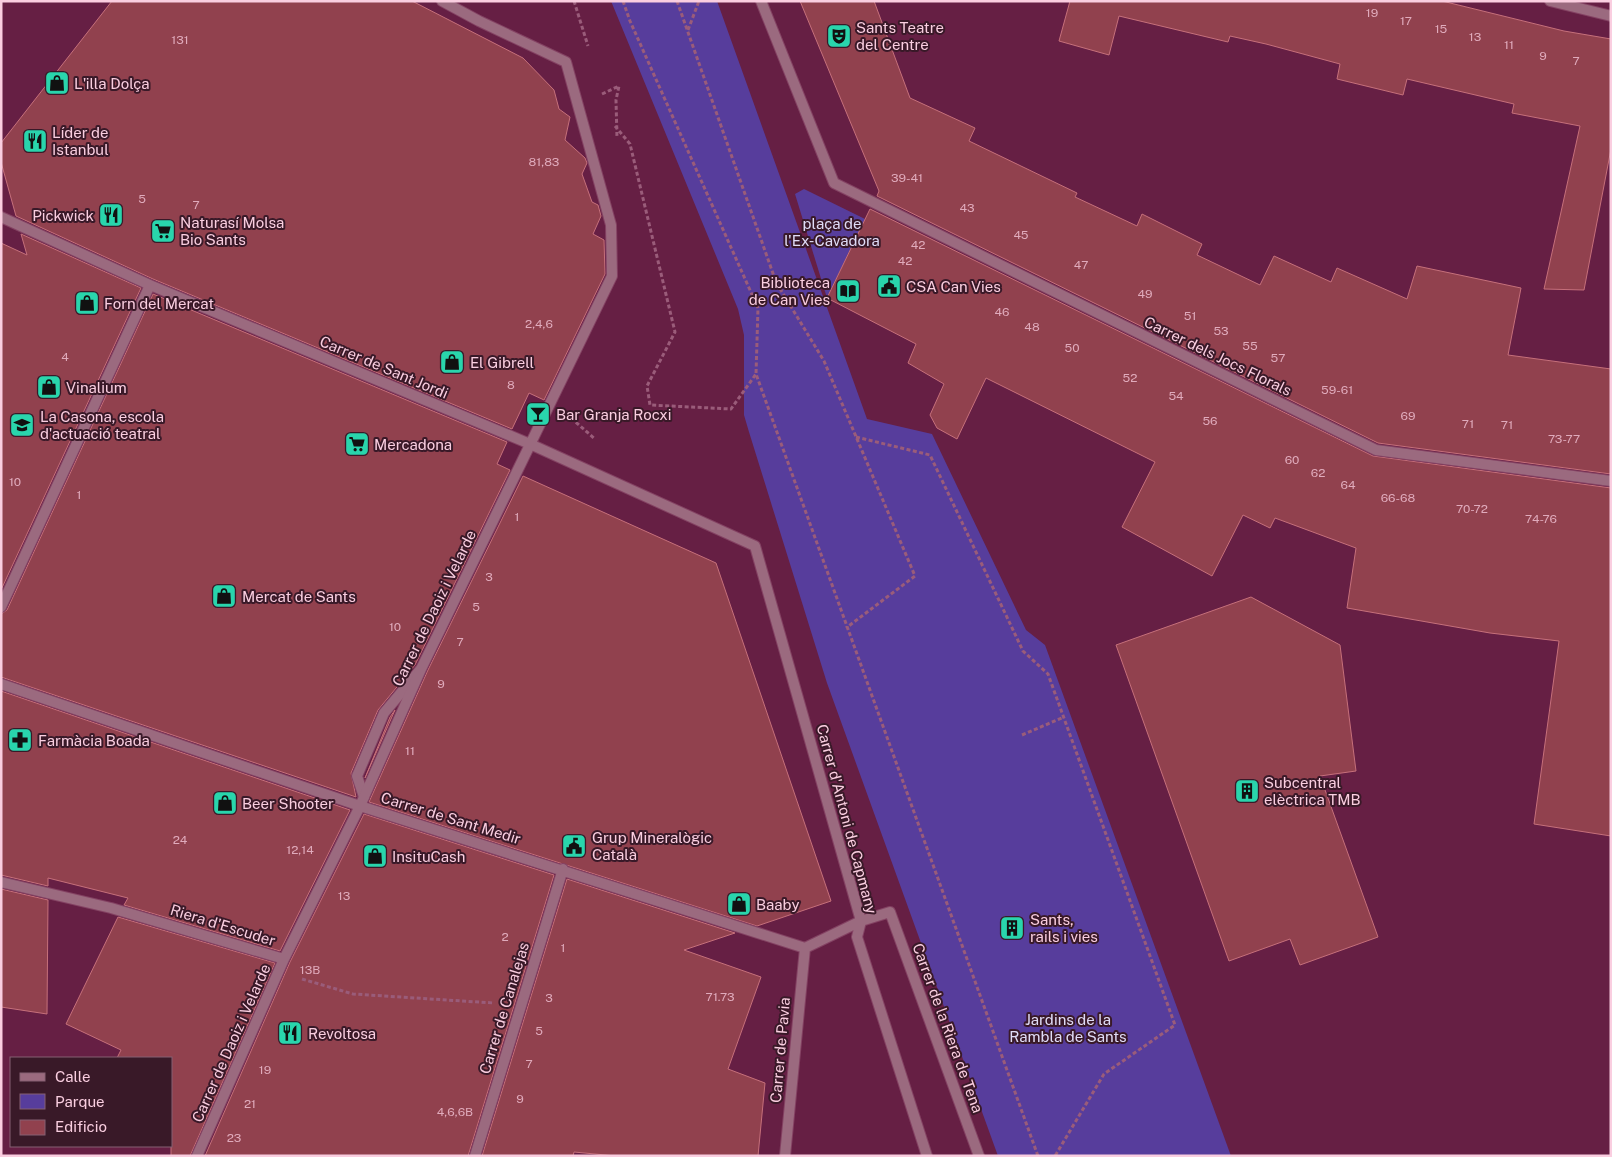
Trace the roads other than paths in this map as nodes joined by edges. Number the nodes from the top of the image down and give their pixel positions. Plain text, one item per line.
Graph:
1 (442, 1) edge
2 (761, 1) edge
3 (1550, 1) edge
4 (1611, 16) edge
5 (1, 217) edge
6 (150, 286) junction
7 (530, 444) junction
8 (1611, 481) edge
9 (755, 546) joint
10 (1, 607) edge
11 (422, 667) junction
12 (1, 684) edge
13 (362, 802) junction
14 (563, 869) junction
15 (1, 882) edge
16 (861, 921) junction
17 (805, 948) junction
18 (284, 959) junction
19 (197, 1156) edge
20 (475, 1156) edge
21 (785, 1156) edge
22 (927, 1156) edge
23 (979, 1156) edge

1 - 7 street, Carrer de Daoiz i Velarde
2 - 8 street, Carrer dels Jocs Florals
3 - 4 street
5 - 6 street, Carrer de Sant Jordi
6 - 7 street, Carrer de Sant Jordi
6 - 10 street
7 - 9 street, Carrer de Sant Jordi
7 - 11 street, Carrer de Daoiz i Velarde
9 - 16 street, Carrer d'Antoni de Capmany
11 - 13 street, Carrer de Daoiz i Velarde
11 - 13 street
12 - 13 street, Carrer de Sant Medir
13 - 14 street, Carrer de Sant Medir
13 - 18 street, Carrer de Daoiz i Velarde
14 - 17 street, Carrer de Sant Medir
14 - 20 street, Carrer de Canalejas
15 - 18 street, Riera d'Escuder
16 - 17 street
16 - 22 street, Carrer d'Antoni de Capmany
16 - 23 street, Carrer de la Riera de Tena
17 - 21 street, Carrer de Pavia
18 - 19 street, Carrer de Daoiz i Velarde

